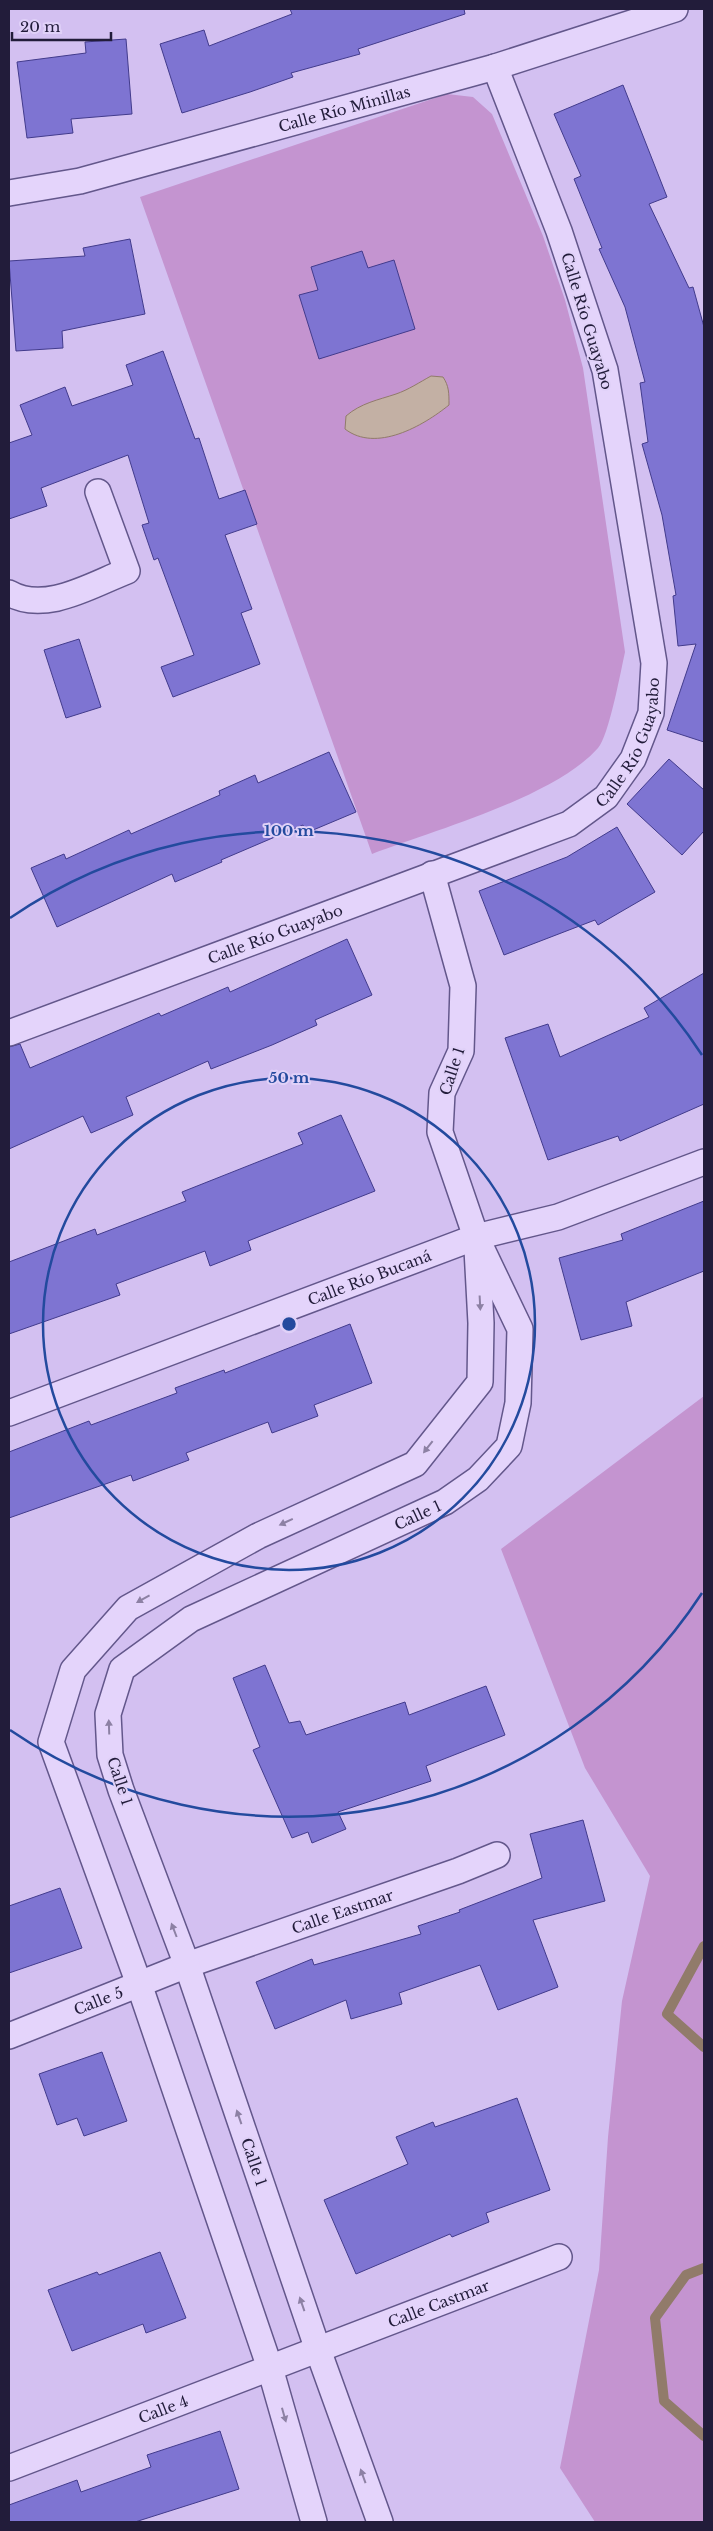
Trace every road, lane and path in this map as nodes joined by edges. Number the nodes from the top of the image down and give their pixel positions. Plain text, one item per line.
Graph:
1 (675, 9) edge
2 (495, 67) junction
3 (9, 193) edge
4 (98, 492) dead end
5 (9, 593) edge
6 (432, 874) junction
7 (9, 1033) edge
8 (704, 1162) edge
9 (476, 1237) junction
10 (9, 1413) edge
11 (497, 1855) dead end
12 (187, 1965) junction
13 (138, 1984) junction
14 (9, 2036) edge
15 (559, 2257) dead end
16 (318, 2350) junction
17 (270, 2368) junction
18 (9, 2468) edge
19 (314, 2522) edge
20 (380, 2522) edge

1 - 2 street, Calle Río Minillas
2 - 3 street, Calle Río Minillas
2 - 6 street, Calle Río Guayabo
4 - 5 street
6 - 7 street, Calle Río Guayabo
6 - 9 street, Calle 1
8 - 9 street, Calle Río Bucaná
9 - 10 street, Calle Río Bucaná
12 -> 9 street, Calle 1
9 -> 13 street, Calle 1
11 - 12 street, Calle Eastmar
12 - 13 street, Calle 5
16 -> 12 street, Calle 1
13 - 14 street, Calle 5
13 - 17 street, Calle 1
15 - 16 street, Calle Castmar
16 - 17 street, Calle 4
20 -> 16 street, Calle 1
17 - 18 street, Calle 4
17 -> 19 street, Calle 1

